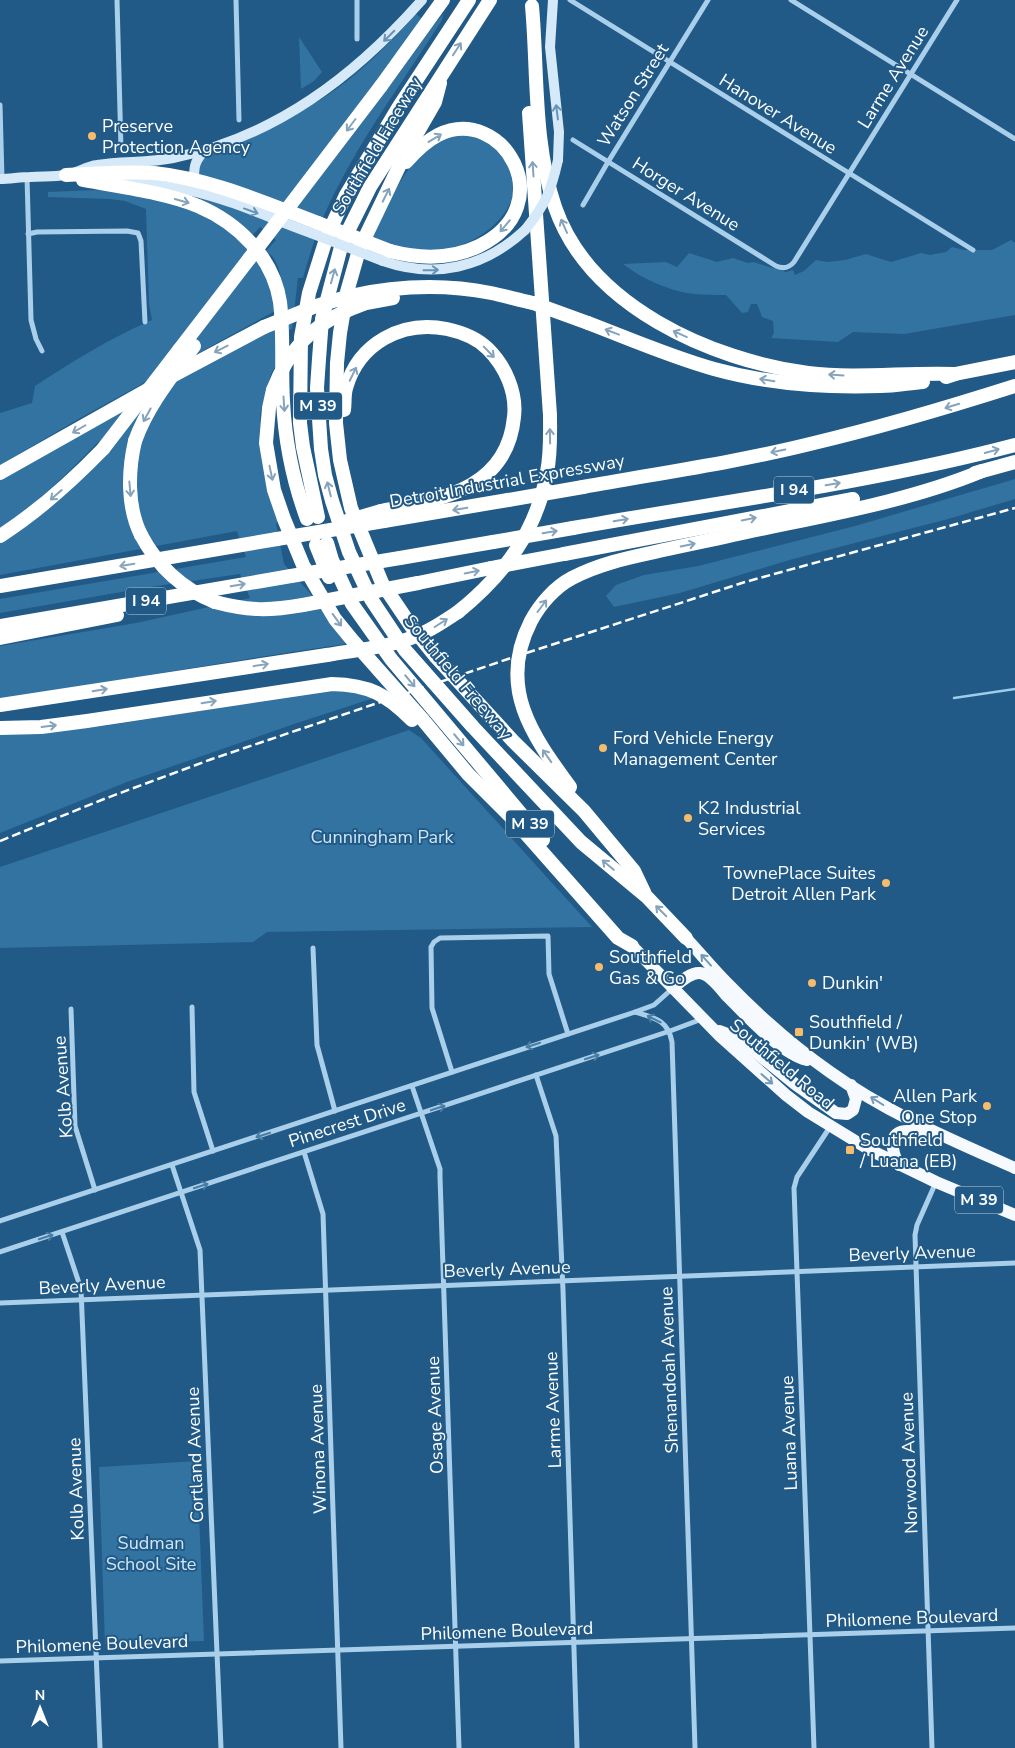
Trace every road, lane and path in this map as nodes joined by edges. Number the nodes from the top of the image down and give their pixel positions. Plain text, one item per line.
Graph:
1 (117, 0) edge
2 (236, 0) edge
3 (357, 0) edge
4 (422, 0) edge
5 (443, 0) edge
6 (469, 0) edge
7 (490, 0) edge
8 (553, 0) edge
9 (570, 0) edge
10 (708, 0) edge
11 (791, 0) edge
12 (957, 0) edge
13 (533, 3) edge
14 (358, 39) dead end
15 (670, 63) junction
16 (442, 73) junction
17 (911, 74) junction
18 (0, 105) edge
19 (239, 120) dead end
20 (1015, 138) edge
21 (574, 140) dead end
22 (121, 149) dead end
23 (205, 150) junction
24 (608, 162) junction
25 (398, 170) junction
26 (849, 174) junction
27 (66, 175) junction
28 (27, 177) junction
29 (1, 179) edge
30 (83, 180) junction
31 (194, 185) junction
32 (583, 205) dead end
33 (28, 234) junction
34 (973, 250) dead end
35 (387, 256) junction
36 (786, 268) joint
37 (236, 276) junction
38 (349, 303) junction
39 (145, 322) dead end
40 (42, 351) dead end
41 (1015, 362) edge
42 (955, 374) junction
43 (1015, 386) edge
44 (1015, 445) edge
45 (1015, 462) edge
46 (982, 471) junction
47 (0, 473) edge
48 (383, 516) junction
49 (0, 536) edge
50 (317, 541) junction
51 (0, 586) edge
52 (392, 596) junction
53 (170, 597) junction
54 (0, 626) edge
55 (0, 638) edge
56 (0, 705) edge
57 (0, 728) edge
58 (468, 774) junction
59 (584, 811) junction
60 (646, 896) junction
61 (686, 938) joint
62 (632, 946) junction
63 (314, 948) dead end
64 (674, 987) junction
65 (192, 1007) dead end
66 (71, 1008) dead end
67 (636, 1012) junction
68 (702, 1019) junction
69 (712, 1028) junction
70 (670, 1031) junction
71 (568, 1034) junction
72 (819, 1063) junction
73 (452, 1072) junction
74 (536, 1075) junction
75 (851, 1085) junction
76 (412, 1086) junction
77 (335, 1111) junction
78 (421, 1113) junction
79 (830, 1126) junction
80 (213, 1151) junction
81 (304, 1152) junction
82 (172, 1165) junction
83 (899, 1165) junction
84 (1015, 1170) edge
85 (936, 1182) junction
86 (95, 1190) junction
87 (181, 1192) junction
88 (1015, 1215) edge
89 (0, 1221) edge
90 (62, 1232) junction
91 (0, 1252) edge
92 (1015, 1263) edge
93 (916, 1267) junction
94 (798, 1272) junction
95 (680, 1276) junction
96 (563, 1280) junction
97 (444, 1285) junction
98 (326, 1290) junction
99 (202, 1294) junction
100 (81, 1300) junction
101 (0, 1303) edge
102 (1015, 1628) edge
103 (928, 1631) junction
104 (810, 1634) junction
105 (692, 1638) junction
106 (574, 1642) junction
107 (456, 1646) junction
108 (338, 1650) junction
109 (217, 1653) junction
110 (96, 1657) junction
111 (0, 1661) edge
112 (100, 1748) edge
113 (221, 1748) edge
114 (341, 1748) edge
115 (459, 1748) edge
116 (577, 1748) edge
117 (695, 1748) edge
118 (814, 1748) edge
119 (932, 1748) edge

1 - 22 street
2 - 19 street
3 - 14 street
4 -> 23 main road
5 -> 37 highway, bridge
30 -> 6 highway, Southfield Freeway / M 39
16 -> 7 highway, Southfield Freeway / M 39
35 -> 8 main road, bridge
9 - 15 street, Hanover Avenue
10 - 15 street, Watson Street
11 - 17 street
12 - 17 street, Larme Avenue
42 -> 13 highway
56 -> 13 highway, bridge
15 - 24 street, Watson Street
15 - 26 street, Hanover Avenue
16 - 25 highway
60 -> 16 highway, Southfield Freeway / M 39
17 - 20 street
17 - 26 street, Larme Avenue
18 - 29 street
21 - 24 street, Horger Avenue
23 - 27 main road
23 - 31 main road
24 - 32 street, Watson Street
24 - 36 street, Horger Avenue
25 -> 35 highway
52 -> 25 highway
26 - 34 street, Hanover Avenue
26 - 36 street, Larme Avenue
27 - 28 main road
27 - 30 main road
27 - 31 highway
28 - 29 main road
28 - 33 street
30 - 31 main road
31 - 35 highway, bridge
33 - 39 street
33 - 40 street
37 -> 46 highway, bridge
37 -> 49 highway, bridge
42 -> 38 highway, bridge
38 -> 47 highway, bridge
38 -> 58 highway, bridge
41 - 42 highway
43 -> 48 highway, Detroit Industrial Expressway / I 94, bridge
53 -> 44 highway, I 94, bridge
45 - 46 highway
59 -> 46 highway
48 - 50 highway, Detroit Industrial Expressway / I 94, bridge
52 -> 48 highway
50 -> 51 highway, Detroit Industrial Expressway / I 94, bridge
50 -> 62 highway, M 39
52 - 59 highway
53 - 54 highway, I 94
53 - 55 highway
57 -> 58 highway
58 - 62 highway
59 - 60 highway
61 -> 60 highway, Southfield Freeway / M 39
72 -> 61 highway, Southfield Road / M 39
62 - 64 highway, Southfield Road / M 39
63 - 77 street
64 - 67 street, Pinecrest Drive
64 - 68 highway, Southfield Road / M 39
64 - 72 highway
65 - 80 street
66 - 86 street, Kolb Avenue
70 -> 67 street
67 - 71 street, Pinecrest Drive
68 - 69 highway, Southfield Road / M 39
68 - 70 street, Pinecrest Drive
69 - 75 highway
69 -> 79 highway, Southfield Road / M 39
74 -> 70 street, Pinecrest Drive
70 - 95 street, Shenandoah Avenue
71 -> 73 street, Pinecrest Drive
71 - 73 street
72 - 75 highway, Southfield Road / M 39
73 - 76 street, Pinecrest Drive
78 -> 74 street, Pinecrest Drive
74 - 96 street, Larme Avenue
84 -> 75 highway, Southfield Road / M 39
76 - 77 street, Pinecrest Drive
76 - 78 street, Osage Avenue
77 -> 80 street, Pinecrest Drive
78 - 81 street, Pinecrest Drive
78 - 97 street, Osage Avenue
79 - 83 highway, Southfield Road / M 39
79 - 94 street, Luana Avenue
80 - 82 street, Pinecrest Drive
87 -> 81 street, Pinecrest Drive
81 - 98 street, Winona Avenue
82 - 86 street, Pinecrest Drive
82 - 87 street, Cortland Avenue
83 - 84 highway
83 - 85 highway, Southfield Road / M 39
85 - 88 highway, Southfield Road / M 39
85 - 93 street, Norwood Avenue
86 - 89 street, Pinecrest Drive
87 - 90 street, Pinecrest Drive
87 - 99 street, Cortland Avenue
91 -> 90 street, Pinecrest Drive
90 - 100 street, Kolb Avenue
92 - 93 street, Beverly Avenue
93 - 94 street, Beverly Avenue
93 - 103 street, Norwood Avenue
94 - 95 street, Beverly Avenue
94 - 104 street, Luana Avenue
95 - 96 street, Beverly Avenue
95 - 105 street, Shenandoah Avenue
96 - 97 street, Beverly Avenue
96 - 106 street, Larme Avenue
97 - 98 street, Beverly Avenue
97 - 107 street, Osage Avenue
98 - 99 street, Beverly Avenue
98 - 108 street, Winona Avenue
99 - 100 street, Beverly Avenue
99 - 109 street, Cortland Avenue
100 - 101 street, Beverly Avenue
100 - 110 street, Kolb Avenue
102 - 103 street, Philomene Boulevard
103 - 104 street, Philomene Boulevard
103 - 119 street, Norwood Avenue
104 - 105 street, Philomene Boulevard
104 - 118 street, Luana Avenue
105 - 106 street, Philomene Boulevard
105 - 117 street, Shenandoah Avenue
106 - 107 street, Philomene Boulevard
106 - 116 street, Larme Avenue
107 - 108 street, Philomene Boulevard
107 - 115 street, Osage Avenue
108 - 109 street, Philomene Boulevard
108 - 114 street, Winona Avenue
109 - 110 street, Philomene Boulevard
109 - 113 street, Cortland Avenue
110 - 111 street, Philomene Boulevard
110 - 112 street, Kolb Avenue

